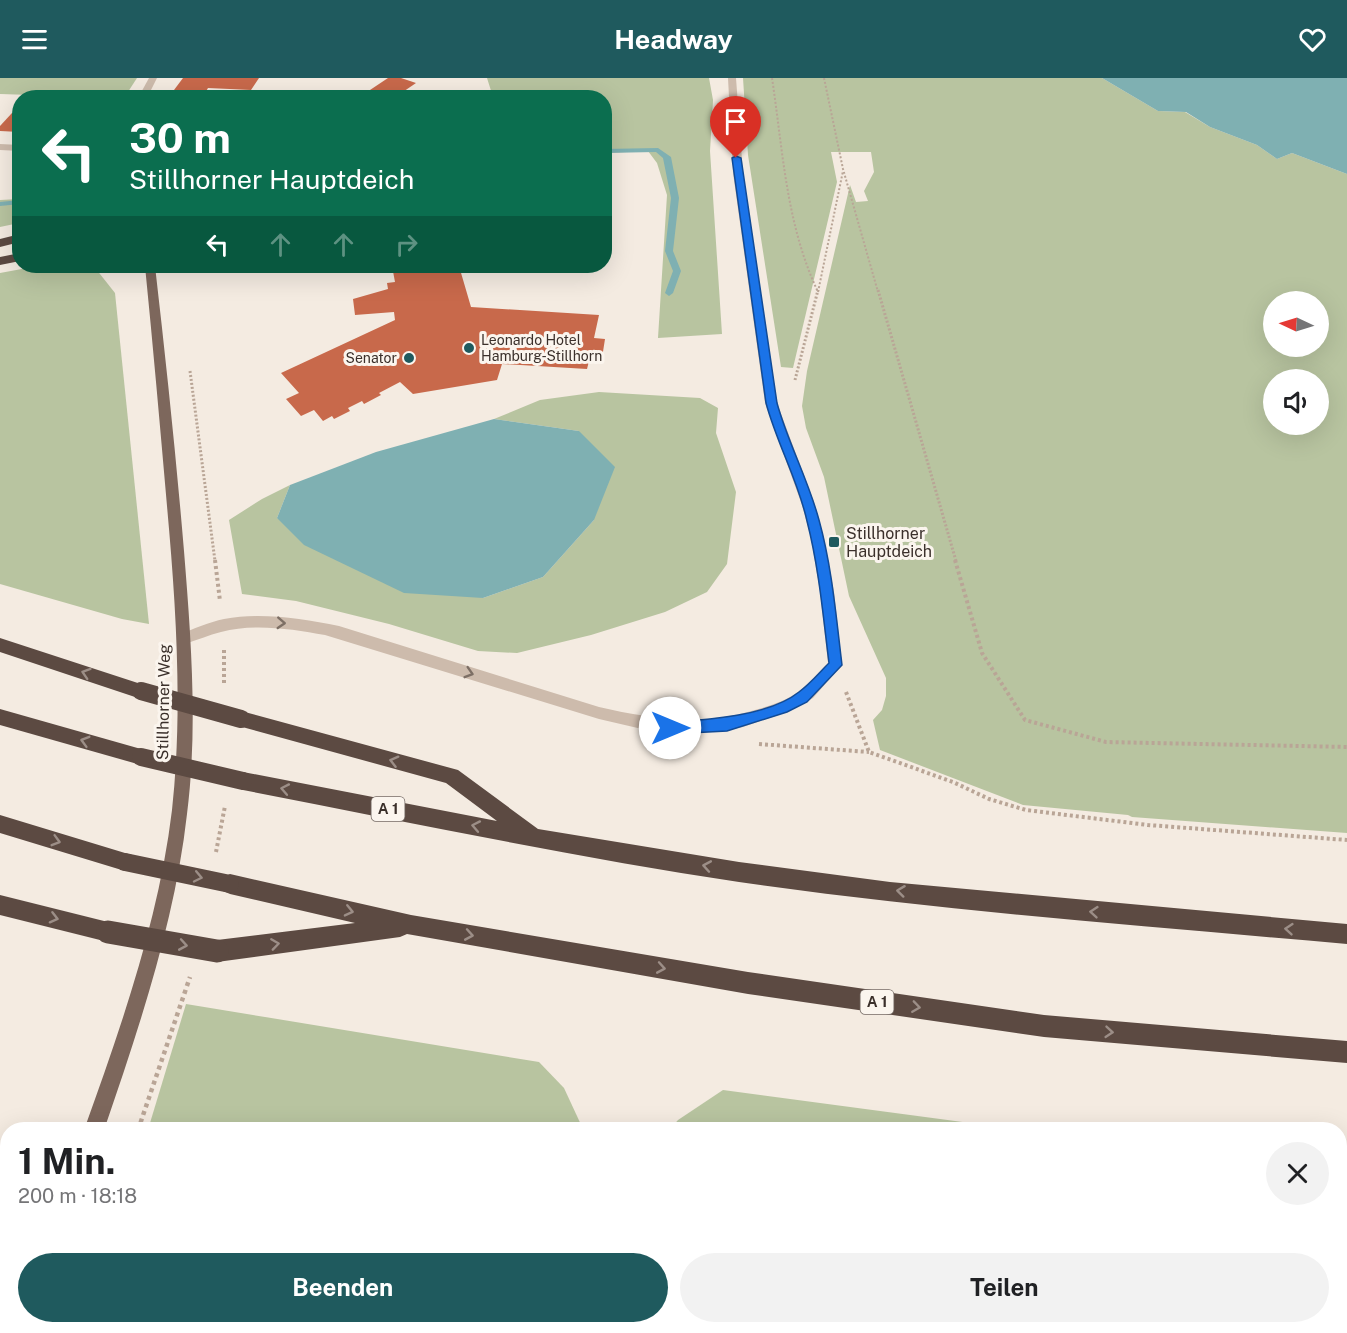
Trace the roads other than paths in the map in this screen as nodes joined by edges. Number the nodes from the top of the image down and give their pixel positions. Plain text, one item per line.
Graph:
1 (732, 78) edge
2 (151, 273) edge
3 (185, 638) junction
4 (0, 645) edge
5 (0, 717) edge
6 (0, 824) edge
7 (534, 837) junction
8 (0, 905) edge
9 (411, 925) junction
10 (1347, 934) edge
11 (1347, 1052) edge
12 (97, 1122) edge

3 -> 1 street
2 - 3 main road, Stillhorner Weg
3 - 12 main road, Stillhorner Weg
7 -> 4 highway, bridge
7 -> 5 highway, A 1, bridge
6 -> 9 highway, A 1, bridge
10 -> 7 highway, A 1
8 -> 9 highway, bridge
9 -> 11 highway, A 1

